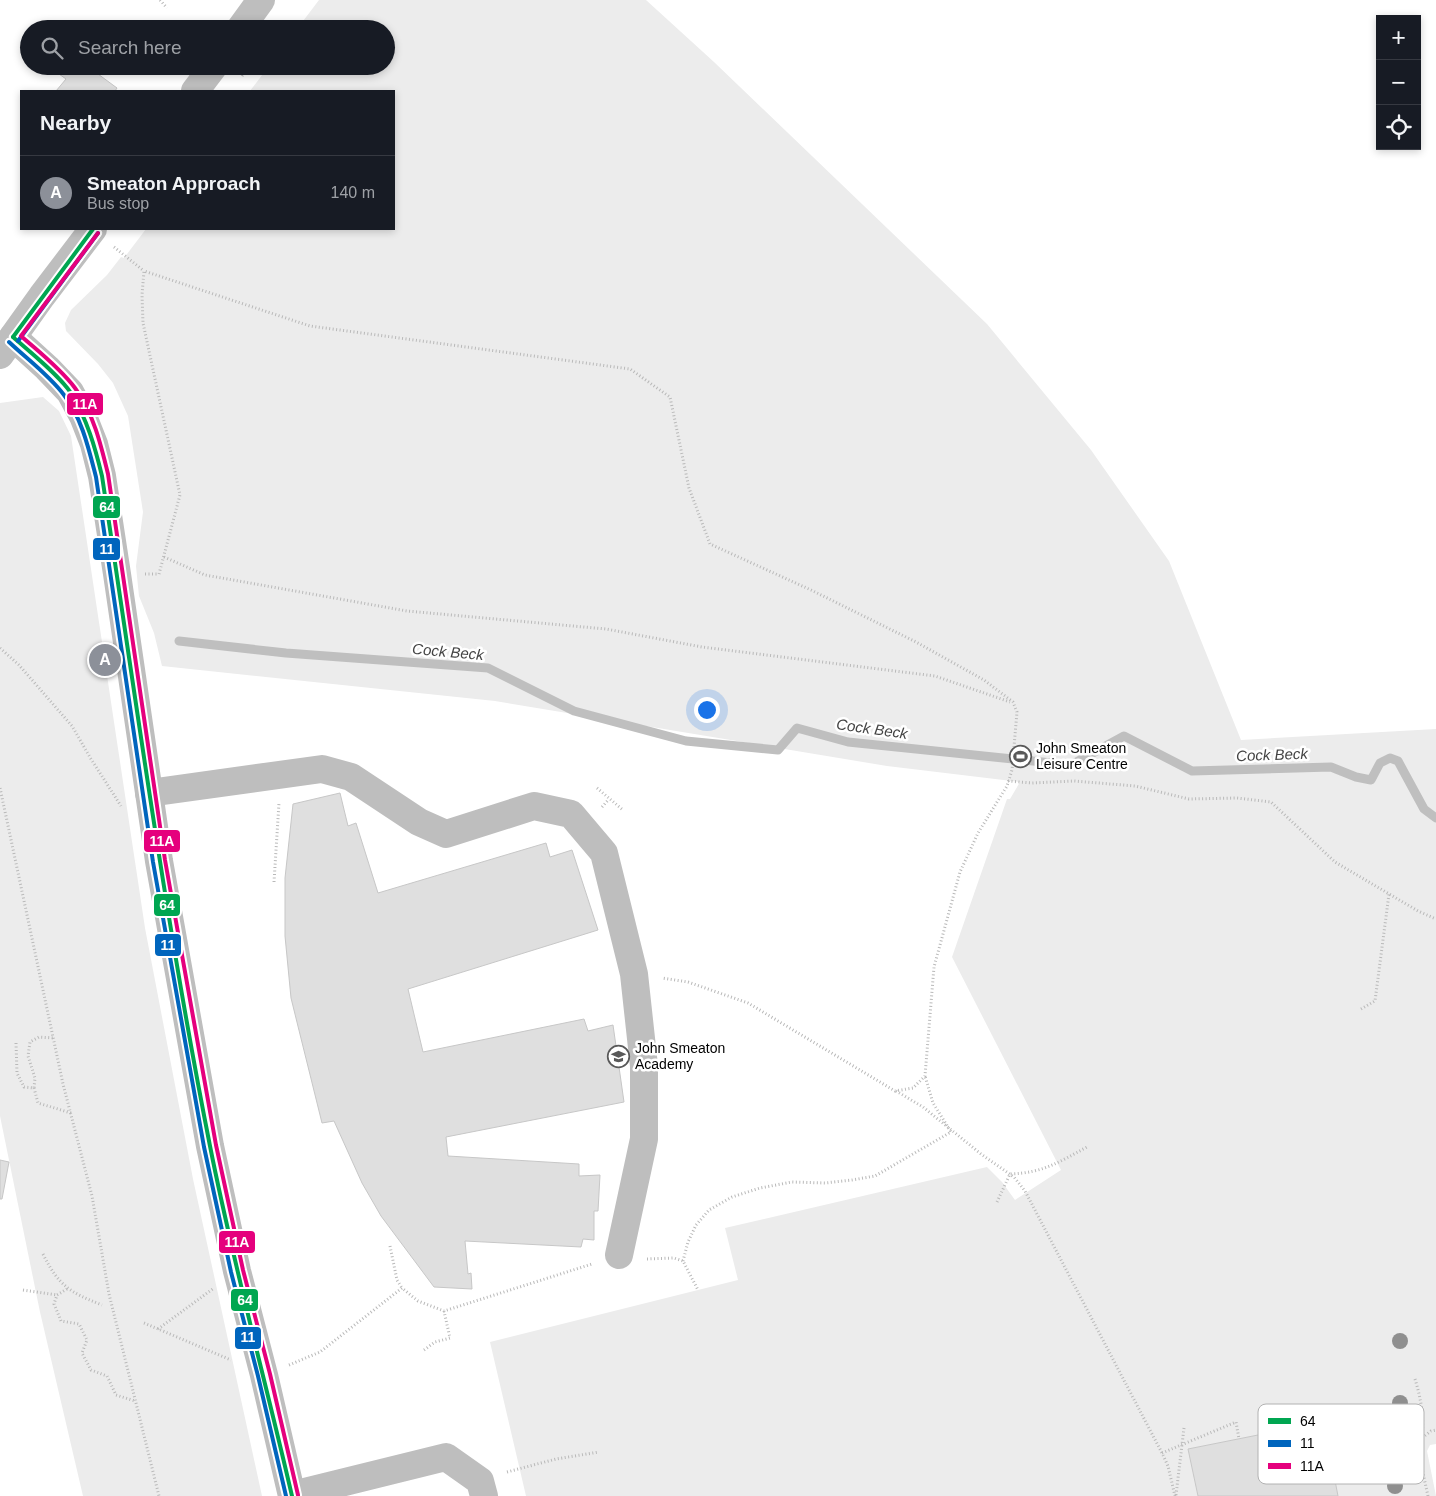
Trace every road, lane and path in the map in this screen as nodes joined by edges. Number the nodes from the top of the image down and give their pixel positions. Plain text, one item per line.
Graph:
1 (160, 0) edge
2 (260, 0) edge
3 (167, 8) dead end
4 (246, 20) edge
5 (208, 75) edge
6 (197, 90) edge
7 (91, 230) edge
8 (93, 230) edge
9 (144, 271) junction
10 (6, 346) edge
11 (164, 557) junction
12 (159, 574) dead end
13 (0, 648) edge
14 (1013, 702) junction
15 (277, 775) junction
16 (1008, 781) junction
17 (0, 788) edge
18 (596, 788) dead end
19 (149, 793) junction
20 (124, 810) dead end
21 (623, 810) dead end
22 (274, 882) dead end
23 (1389, 894) junction
24 (1436, 920) edge
25 (634, 974) junction
26 (1361, 1008) dead end
27 (54, 1038) junction
28 (16, 1043) dead end
29 (925, 1076) junction
30 (34, 1088) junction
31 (895, 1091) junction
32 (71, 1113) junction
33 (952, 1132) junction
34 (1087, 1147) dead end
35 (1010, 1174) junction
36 (997, 1202) dead end
37 (390, 1246) dead end
38 (43, 1254) dead end
39 (619, 1255) junction
40 (683, 1261) junction
41 (237, 1271) junction
42 (67, 1288) junction
43 (402, 1288) junction
44 (23, 1290) dead end
45 (698, 1290) dead end
46 (57, 1295) junction
47 (102, 1305) dead end
48 (444, 1311) junction
49 (144, 1323) dead end
50 (158, 1329) junction
51 (424, 1350) dead end
52 (264, 1375) junction
53 (1415, 1379) dead end
54 (135, 1401) junction
55 (1422, 1404) edge
56 (1184, 1428) dead end
57 (1436, 1430) edge
58 (1424, 1436) edge
59 (1240, 1439) dead end
60 (1182, 1445) junction
61 (599, 1452) dead end
62 (1162, 1453) junction
63 (1424, 1478) edge
64 (482, 1488) edge
65 (159, 1496) edge
66 (292, 1496) edge
67 (1176, 1496) edge
68 (1428, 1496) edge

1 - 3 path
2 - 4 street
5 - 6 street
7 - 10 street
8 - 9 path
9 - 11 path
9 - 14 path
10 - 19 street
11 - 12 path
11 - 14 path
13 - 20 path
14 - 16 path
15 - 19 street
15 - 22 path
15 - 25 street
16 - 23 path
16 - 29 path
17 - 27 path
18 - 21 path
19 - 41 street
23 - 24 path
23 - 26 path
25 - 31 path
25 - 39 street
27 - 30 path
27 - 32 path
28 - 30 path
29 - 31 path
29 - 33 path
30 - 32 path
31 - 33 path
32 - 54 path
33 - 35 path
33 - 40 path
34 - 35 path
35 - 36 path
35 - 62 path
37 - 43 path
38 - 42 path
39 - 40 path
39 - 48 path
40 - 45 path
41 - 50 path
41 - 52 street
42 - 46 path
42 - 47 path
43 - 48 path
43 - 52 path
44 - 46 path
46 - 54 path
48 - 51 path
49 - 50 path
50 - 52 path
52 - 66 street
53 - 55 path
54 - 65 path
56 - 60 path
57 - 58 path
59 - 60 path
60 - 62 path
60 - 67 path
61 - 64 path
62 - 67 path
63 - 68 path
64 - 66 street

